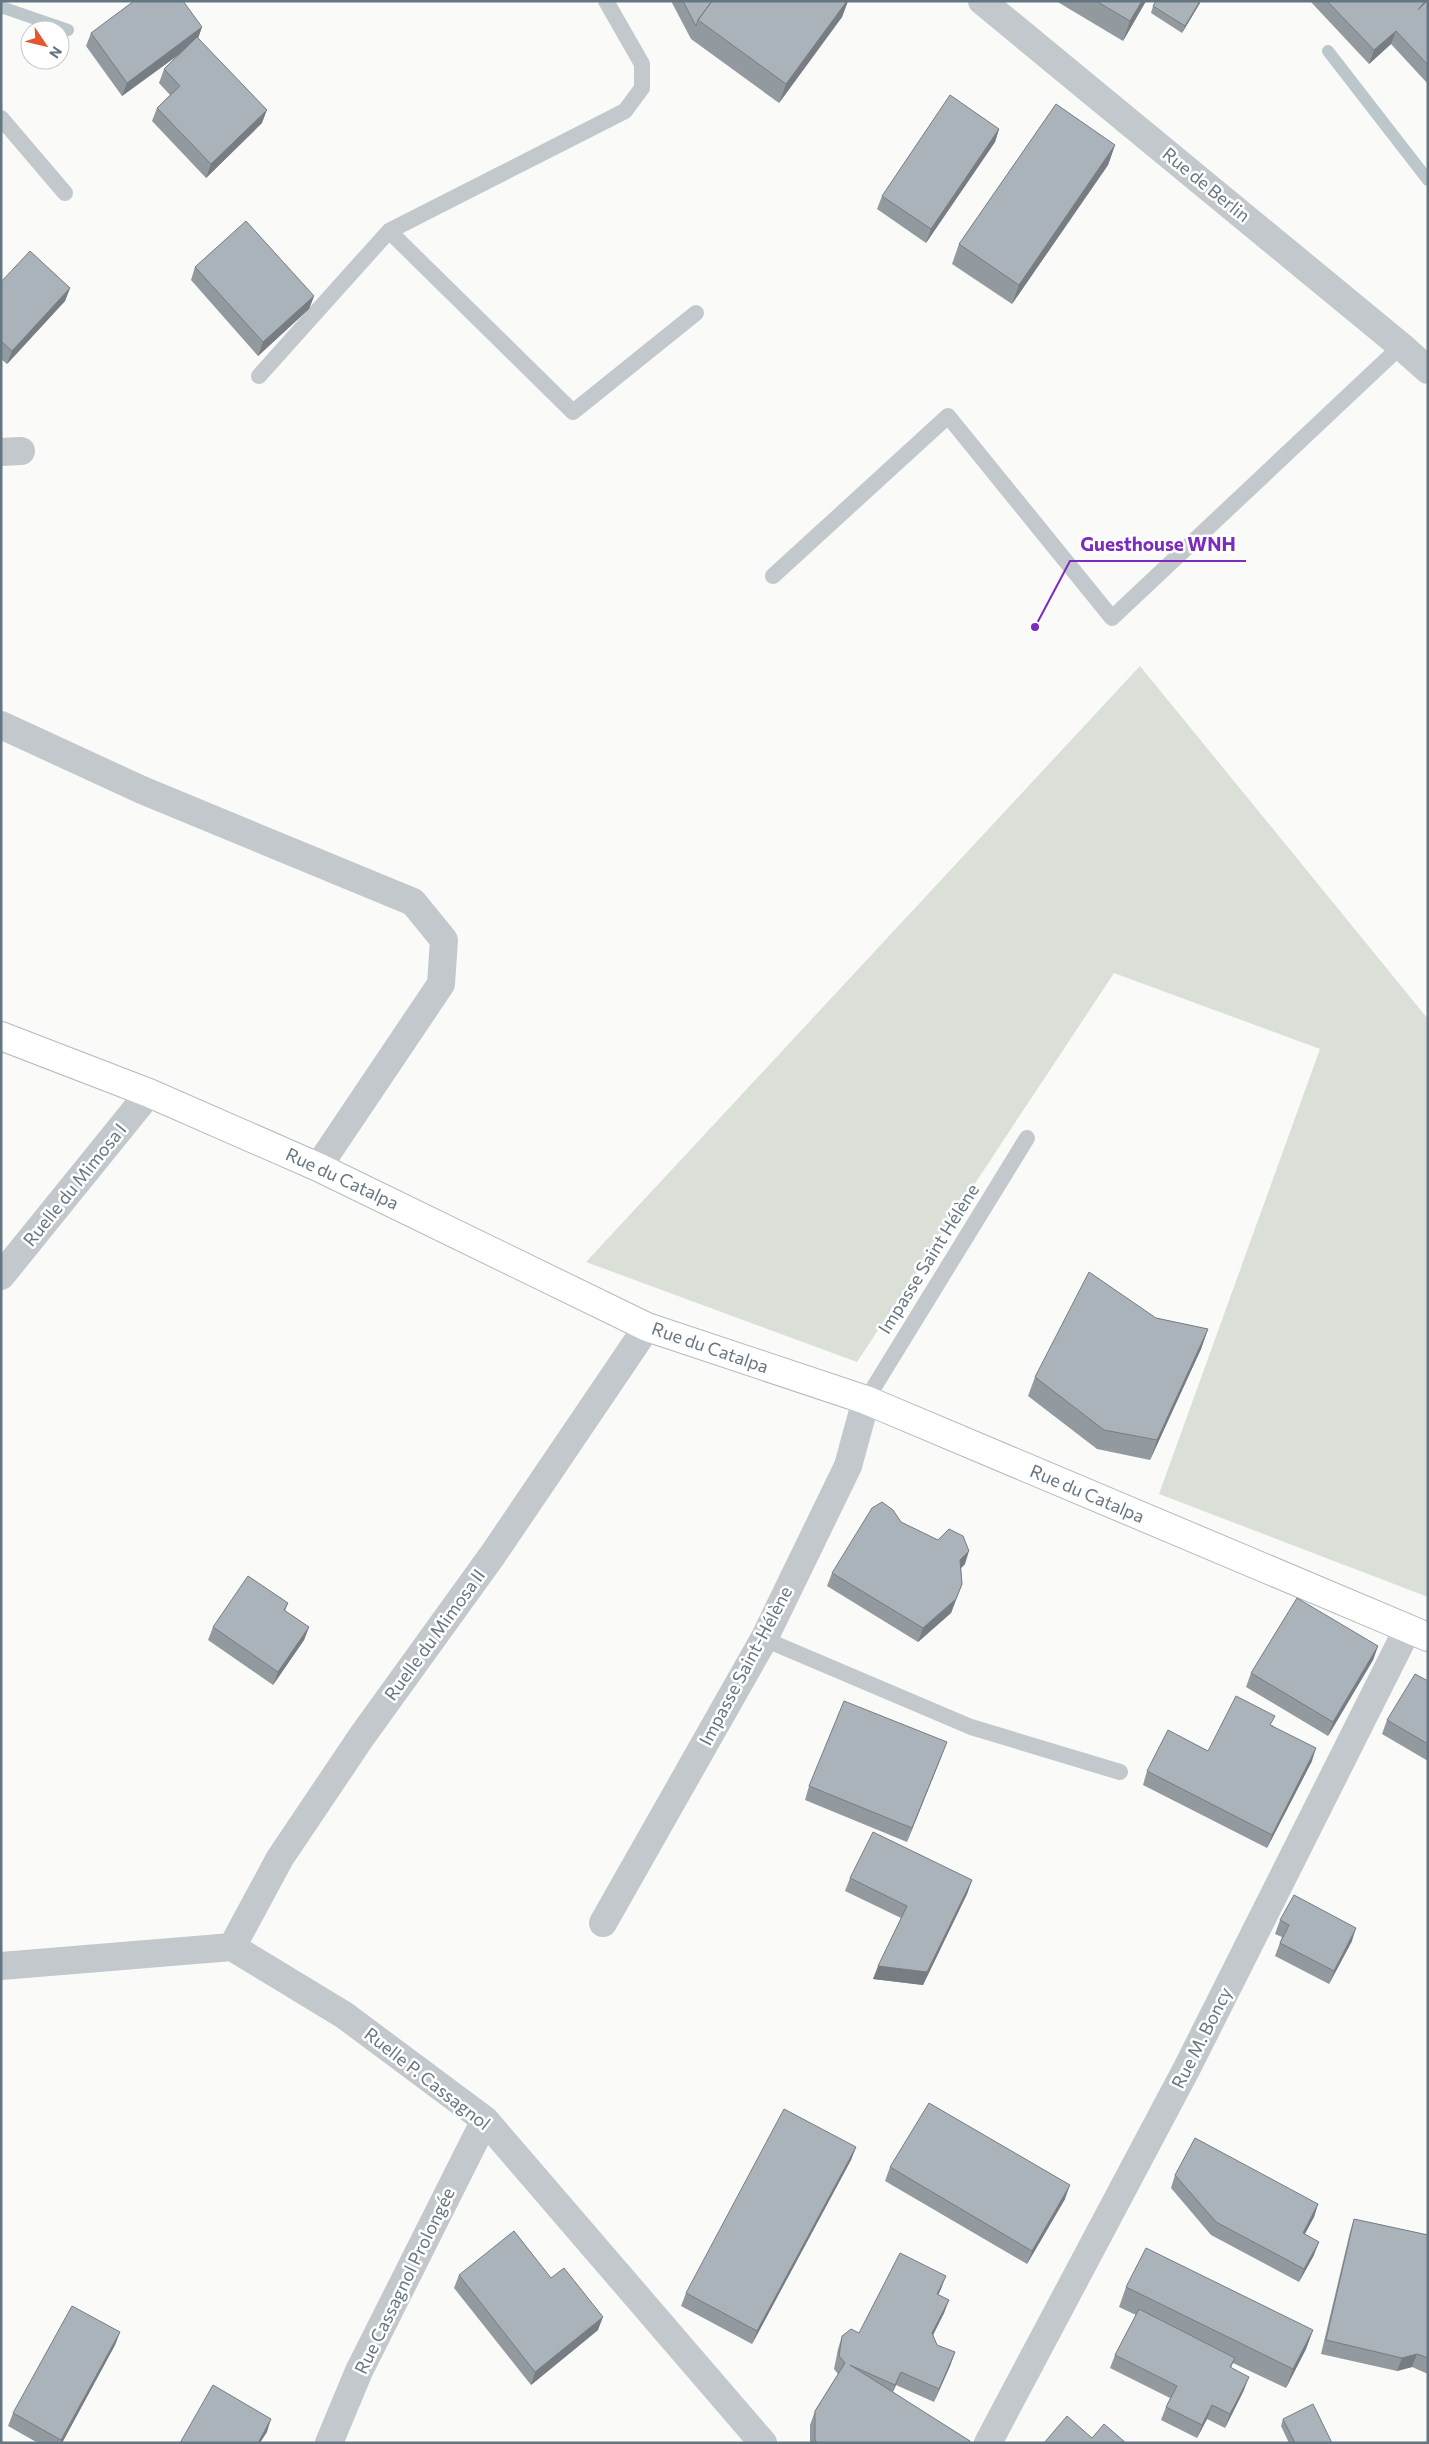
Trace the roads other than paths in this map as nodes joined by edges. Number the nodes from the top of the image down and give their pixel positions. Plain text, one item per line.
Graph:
1 (606, 1) edge
2 (982, 1) edge
3 (1, 118) edge
4 (65, 193) dead end
5 (389, 231) junction
6 (696, 313) dead end
7 (1401, 346) junction
8 (1428, 370) edge
9 (258, 376) dead end
10 (773, 576) dead end
11 (1, 726) edge
12 (1, 1036) edge
13 (149, 1093) junction
14 (1027, 1138) dead end
15 (318, 1166) junction
16 (1, 1276) edge
17 (647, 1327) junction
18 (866, 1400) junction
19 (1417, 1633) edge
20 (764, 1639) junction
21 (1120, 1772) dead end
22 (603, 1923) dead end
23 (232, 1947) junction
24 (1, 1966) edge
25 (485, 2120) junction
26 (329, 2443) edge
27 (763, 2443) edge
28 (988, 2443) edge

1 - 5 lane
2 - 7 street, Rue de Berlin
3 - 4 lane
5 - 6 lane
5 - 9 lane
7 - 8 street, Rue de Berlin
7 - 10 lane
11 - 15 street
12 - 13 street, Rue du Catalpa
13 - 15 street, Rue du Catalpa
13 - 16 street, Ruelle du Mimosa I
14 - 18 lane, Impasse Saint Hélène
15 - 17 street, Rue du Catalpa
17 - 18 street, Rue du Catalpa
17 - 23 street, Ruelle du Mimosa II
18 - 19 street, Rue du Catalpa
18 - 20 street, Impasse Saint-Hélène
19 - 28 street, Rue M. Boncy
20 - 21 lane
20 - 22 street, Impasse Saint-Hélène
23 - 24 street
23 - 25 street, Ruelle P. Cassagnol
25 - 26 street, Rue Cassagnol Prolongée
25 - 27 street, Ruelle P. Cassagnol

